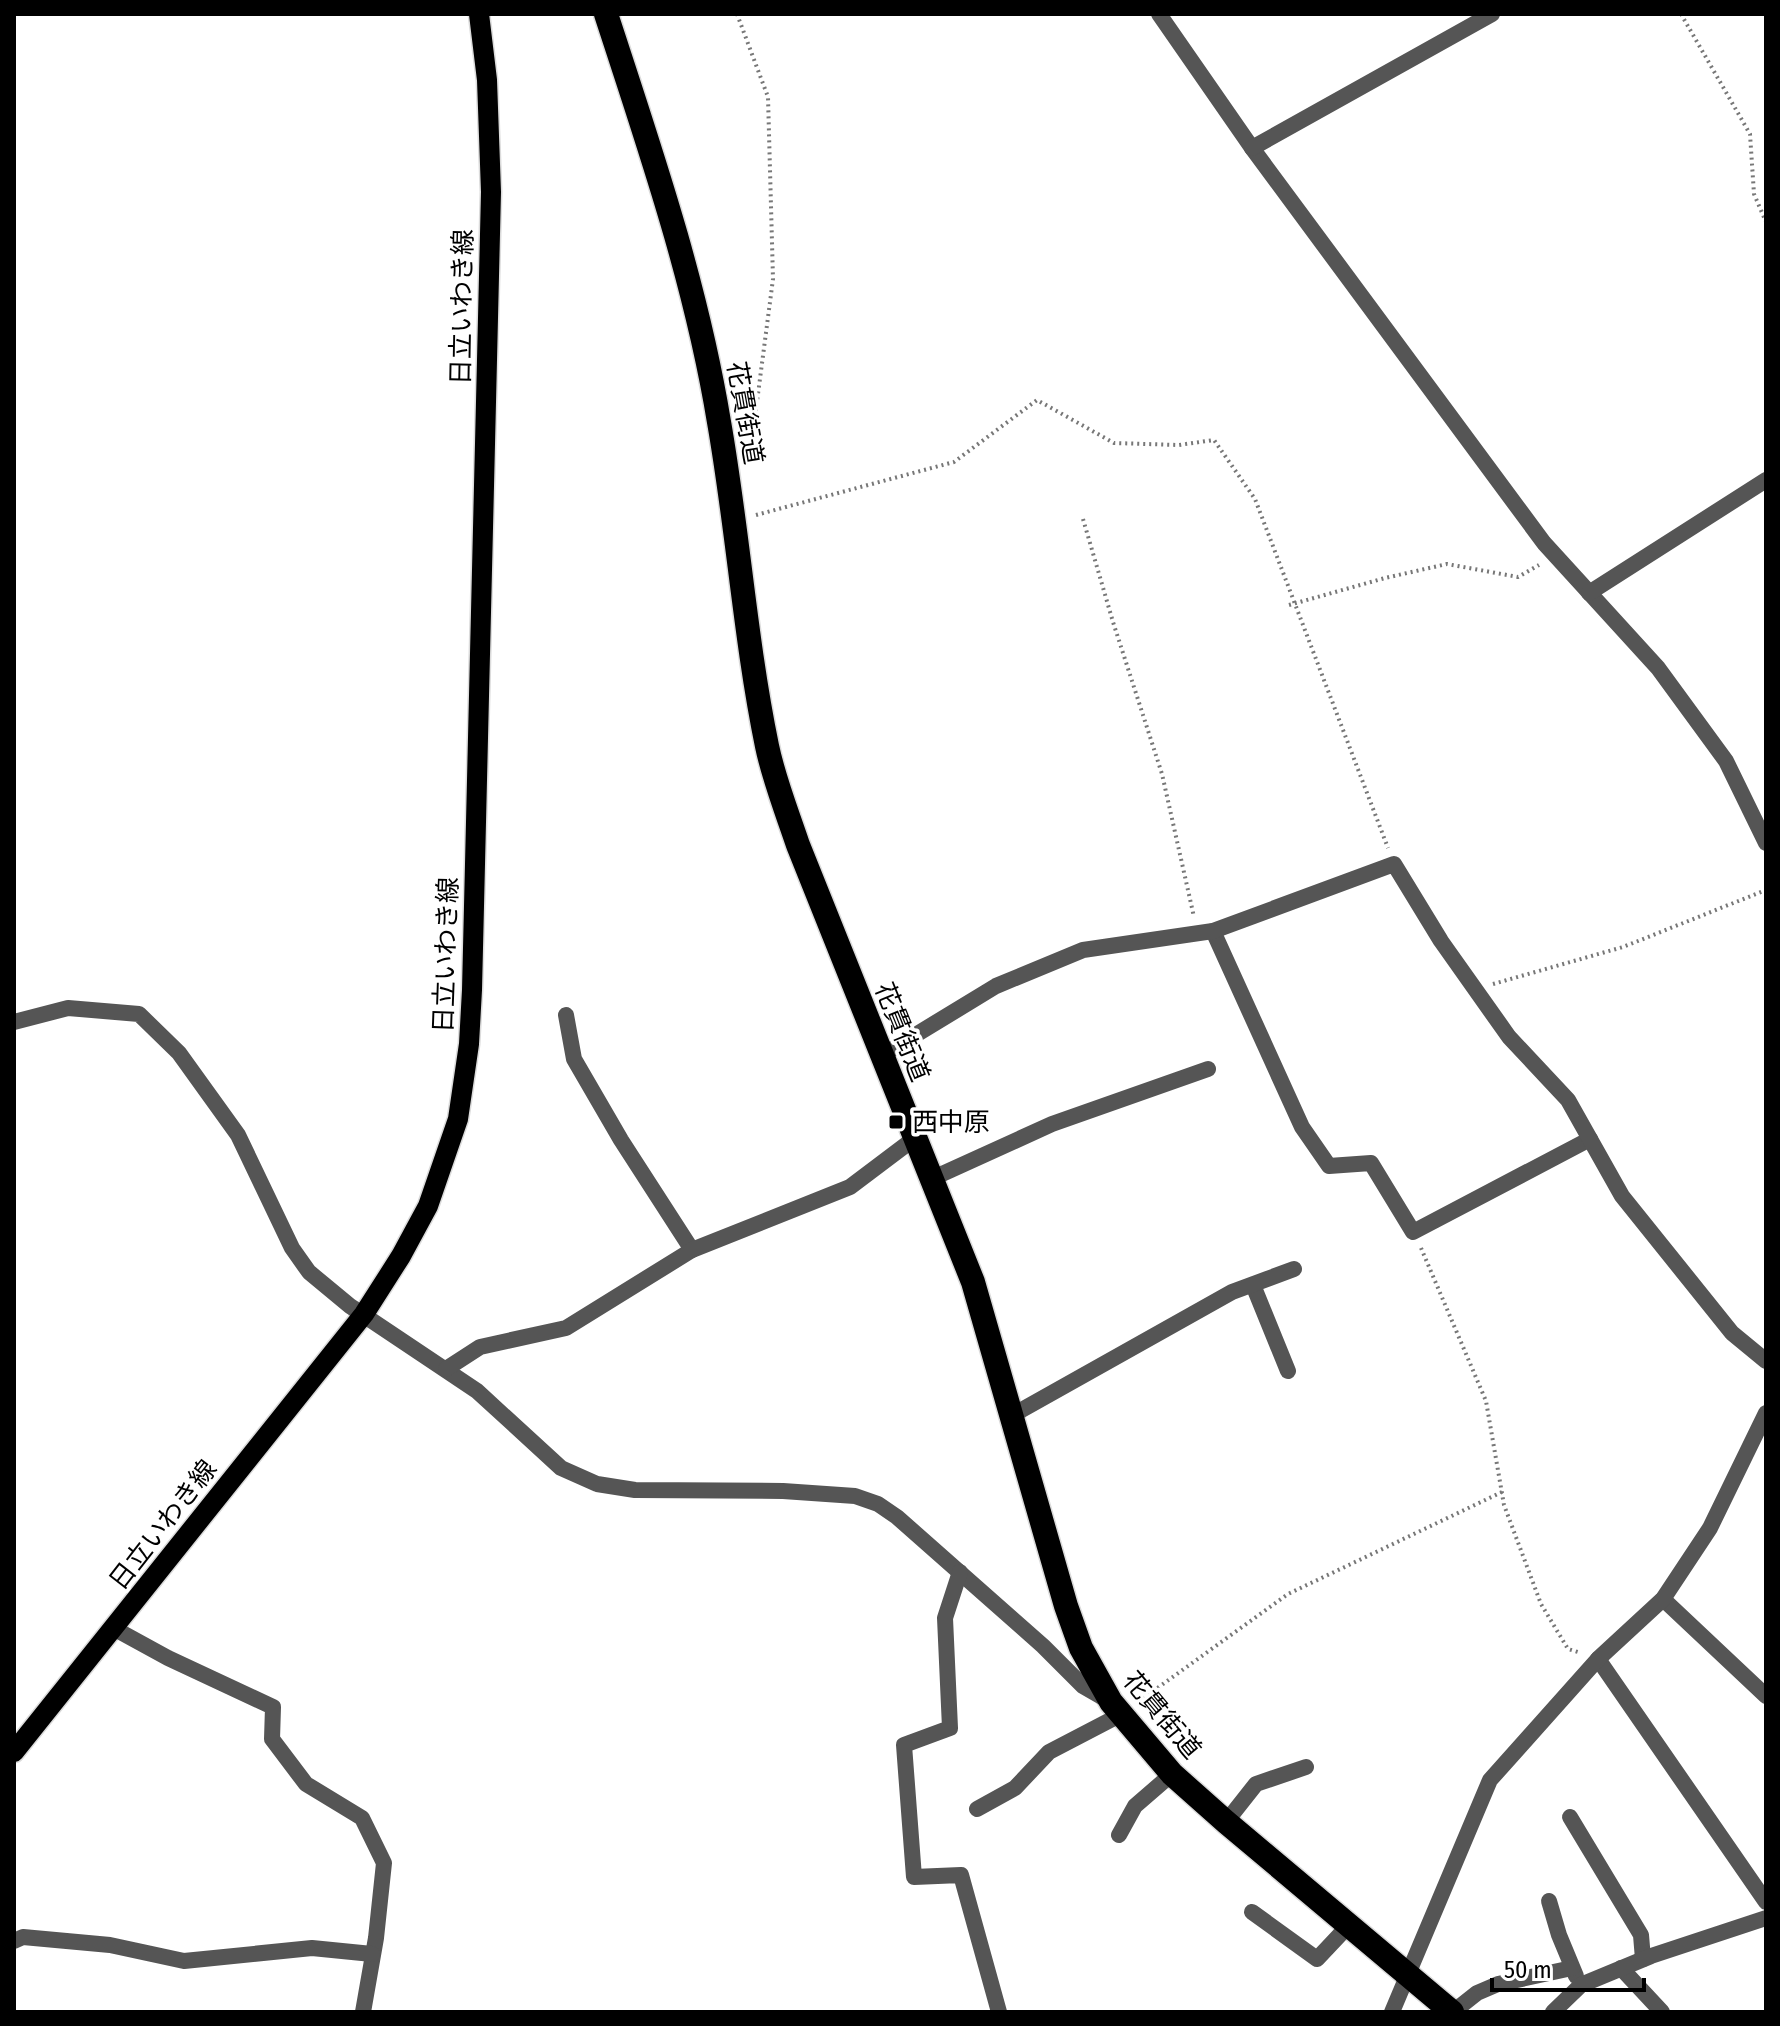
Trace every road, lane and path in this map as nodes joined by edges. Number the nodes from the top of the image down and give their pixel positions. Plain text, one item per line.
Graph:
1 (479, 14) edge
2 (606, 14) edge
3 (737, 14) edge
4 (1159, 14) edge
5 (1492, 14) edge
6 (1681, 14) edge
7 (1252, 148) junction
8 (1766, 222) edge
9 (749, 462) dead end
10 (1766, 480) edge
11 (1083, 519) dead end
12 (734, 521) junction
13 (1555, 557) junction
14 (1589, 593) junction
15 (1289, 605) dead end
16 (1766, 843) edge
17 (1394, 864) junction
18 (1766, 890) edge
19 (1205, 933) junction
20 (1475, 989) junction
21 (566, 1015) dead end
22 (14, 1022) edge
23 (881, 1056) junction
24 (1208, 1069) dead end
25 (915, 1138) junction
26 (1590, 1139) junction
27 (931, 1179) junction
28 (1413, 1232) junction
29 (692, 1250) junction
30 (1294, 1269) dead end
31 (1253, 1285) junction
32 (364, 1314) junction
33 (1766, 1361) edge
34 (446, 1369) junction
35 (1288, 1371) dead end
36 (1766, 1413) edge
37 (1011, 1416) junction
38 (1761, 1438) edge
39 (1502, 1492) junction
40 (960, 1572) junction
41 (1663, 1599) junction
42 (115, 1629) junction
43 (1598, 1659) junction
44 (1766, 1696) edge
45 (1115, 1709) junction
46 (14, 1752) edge
47 (1306, 1767) dead end
48 (1172, 1774) junction
49 (977, 1809) dead end
50 (1570, 1817) dead end
51 (1226, 1822) junction
52 (1119, 1835) dead end
53 (1549, 1901) dead end
54 (1766, 1902) edge
55 (1252, 1912) dead end
56 (1766, 1918) edge
57 (1350, 1924) junction
58 (14, 1941) edge
59 (372, 1954) junction
60 (1643, 1959) junction
61 (1572, 1968) junction
62 (1621, 1968) junction
63 (1408, 1972) junction
64 (1581, 1985) junction
65 (363, 2012) edge
66 (999, 2012) edge
67 (1392, 2012) edge
68 (1452, 2012) edge
69 (1553, 2012) edge
70 (1662, 2012) edge

1 - 32 main road, 日立いわき線
2 - 12 highway, 花貫街道
3 - 9 path
4 - 7 street
5 - 7 street
6 - 8 path
7 - 13 street
10 - 14 street
11 - 19 path
12 - 17 path
12 - 23 highway, 花貫街道
13 - 14 street
13 - 15 path
14 - 16 street
17 - 19 street
17 - 20 street
18 - 20 path
19 - 23 street
19 - 28 street
20 - 26 street
21 - 29 street
22 - 32 street
23 - 25 highway, 花貫街道
24 - 27 street
25 - 27 highway, 花貫街道
25 - 29 street
26 - 28 street
26 - 33 street
27 - 37 highway, 花貫街道
28 - 39 path
29 - 34 street
30 - 31 street
31 - 35 street
31 - 37 street
32 - 34 street
32 - 42 main road, 日立いわき線
34 - 40 street
36 - 38 street
37 - 45 highway, 花貫街道
38 - 41 street
39 - 43 path
39 - 45 path
40 - 45 street
40 - 66 street
41 - 43 street
41 - 44 street
42 - 46 main road, 日立いわき線
42 - 59 street
43 - 54 street
43 - 63 street
45 - 48 highway, 花貫街道
45 - 49 street
47 - 51 street
48 - 51 highway, 花貫街道
48 - 52 street
50 - 60 street
51 - 57 highway, 花貫街道
53 - 61 street
55 - 57 street
56 - 60 street
57 - 63 highway, 花貫街道
58 - 59 street
59 - 65 street
60 - 62 street
61 - 64 street
61 - 68 street
62 - 64 street
62 - 70 street
63 - 67 street
63 - 68 highway, 花貫街道
64 - 69 street

